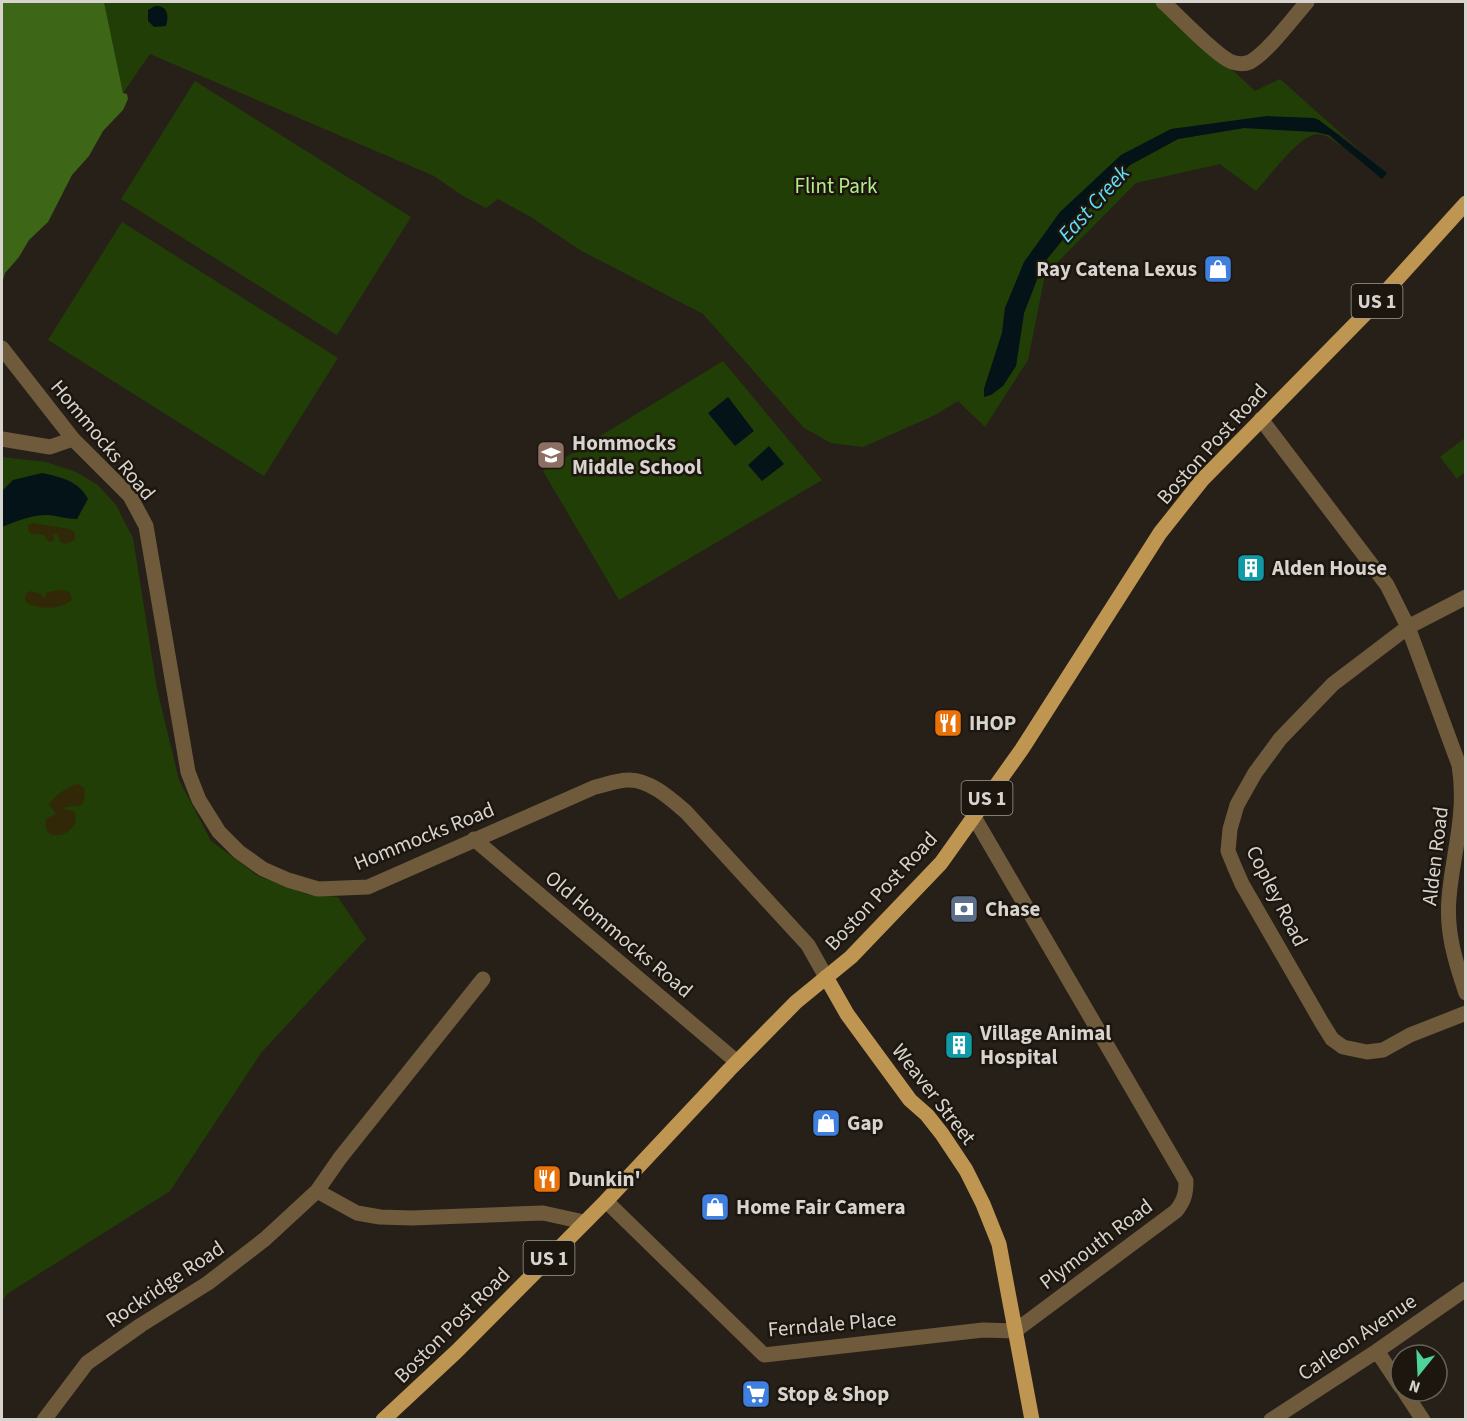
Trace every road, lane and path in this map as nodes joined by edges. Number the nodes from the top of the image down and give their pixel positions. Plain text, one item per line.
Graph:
1 (1163, 2) edge
2 (1307, 2) edge
3 (1466, 203) edge
4 (2, 348) edge
5 (1261, 418) junction
6 (2, 439) edge
7 (73, 439) junction
8 (1466, 597) edge
9 (1408, 627) junction
10 (974, 817) junction
11 (474, 839) junction
12 (826, 977) junction
13 (483, 979) dead end
14 (1466, 993) edge
15 (1466, 1013) edge
16 (737, 1062) junction
17 (317, 1191) junction
18 (606, 1201) junction
19 (585, 1222) junction
20 (1466, 1289) edge
21 (1015, 1331) junction
22 (1377, 1351) junction
23 (1389, 1369) edge
24 (1412, 1403) edge
25 (44, 1419) edge
26 (384, 1419) edge
27 (1032, 1419) edge
28 (1271, 1419) edge
29 (1423, 1419) edge

1 - 2 street
3 - 5 main road, Boston Post Road / US 1
4 - 7 street, Hommocks Road
5 - 9 street, Alden Road
5 - 10 main road, Boston Post Road / US 1
6 - 7 street
7 - 11 street, Hommocks Road
8 - 9 street, Copley Road
9 - 14 street, Alden Road
9 - 15 street, Copley Road
10 - 12 main road, Boston Post Road / US 1
10 - 21 street, Plymouth Road
11 - 12 street, Hommocks Road
11 - 16 street, Old Hommocks Road
12 - 16 main road, Boston Post Road / US 1
12 - 21 main road, Weaver Street
13 - 17 street, Rockridge Road
16 - 18 main road, Boston Post Road / US 1
17 - 19 street
17 - 25 street, Rockridge Road
18 - 19 main road, Boston Post Road / US 1
18 - 21 street, Ferndale Place
19 - 26 main road, Boston Post Road / US 1
20 - 22 street, Carleon Avenue
21 - 27 main road, Weaver Street
22 - 23 street
22 - 28 street, Carleon Avenue
24 - 29 street

